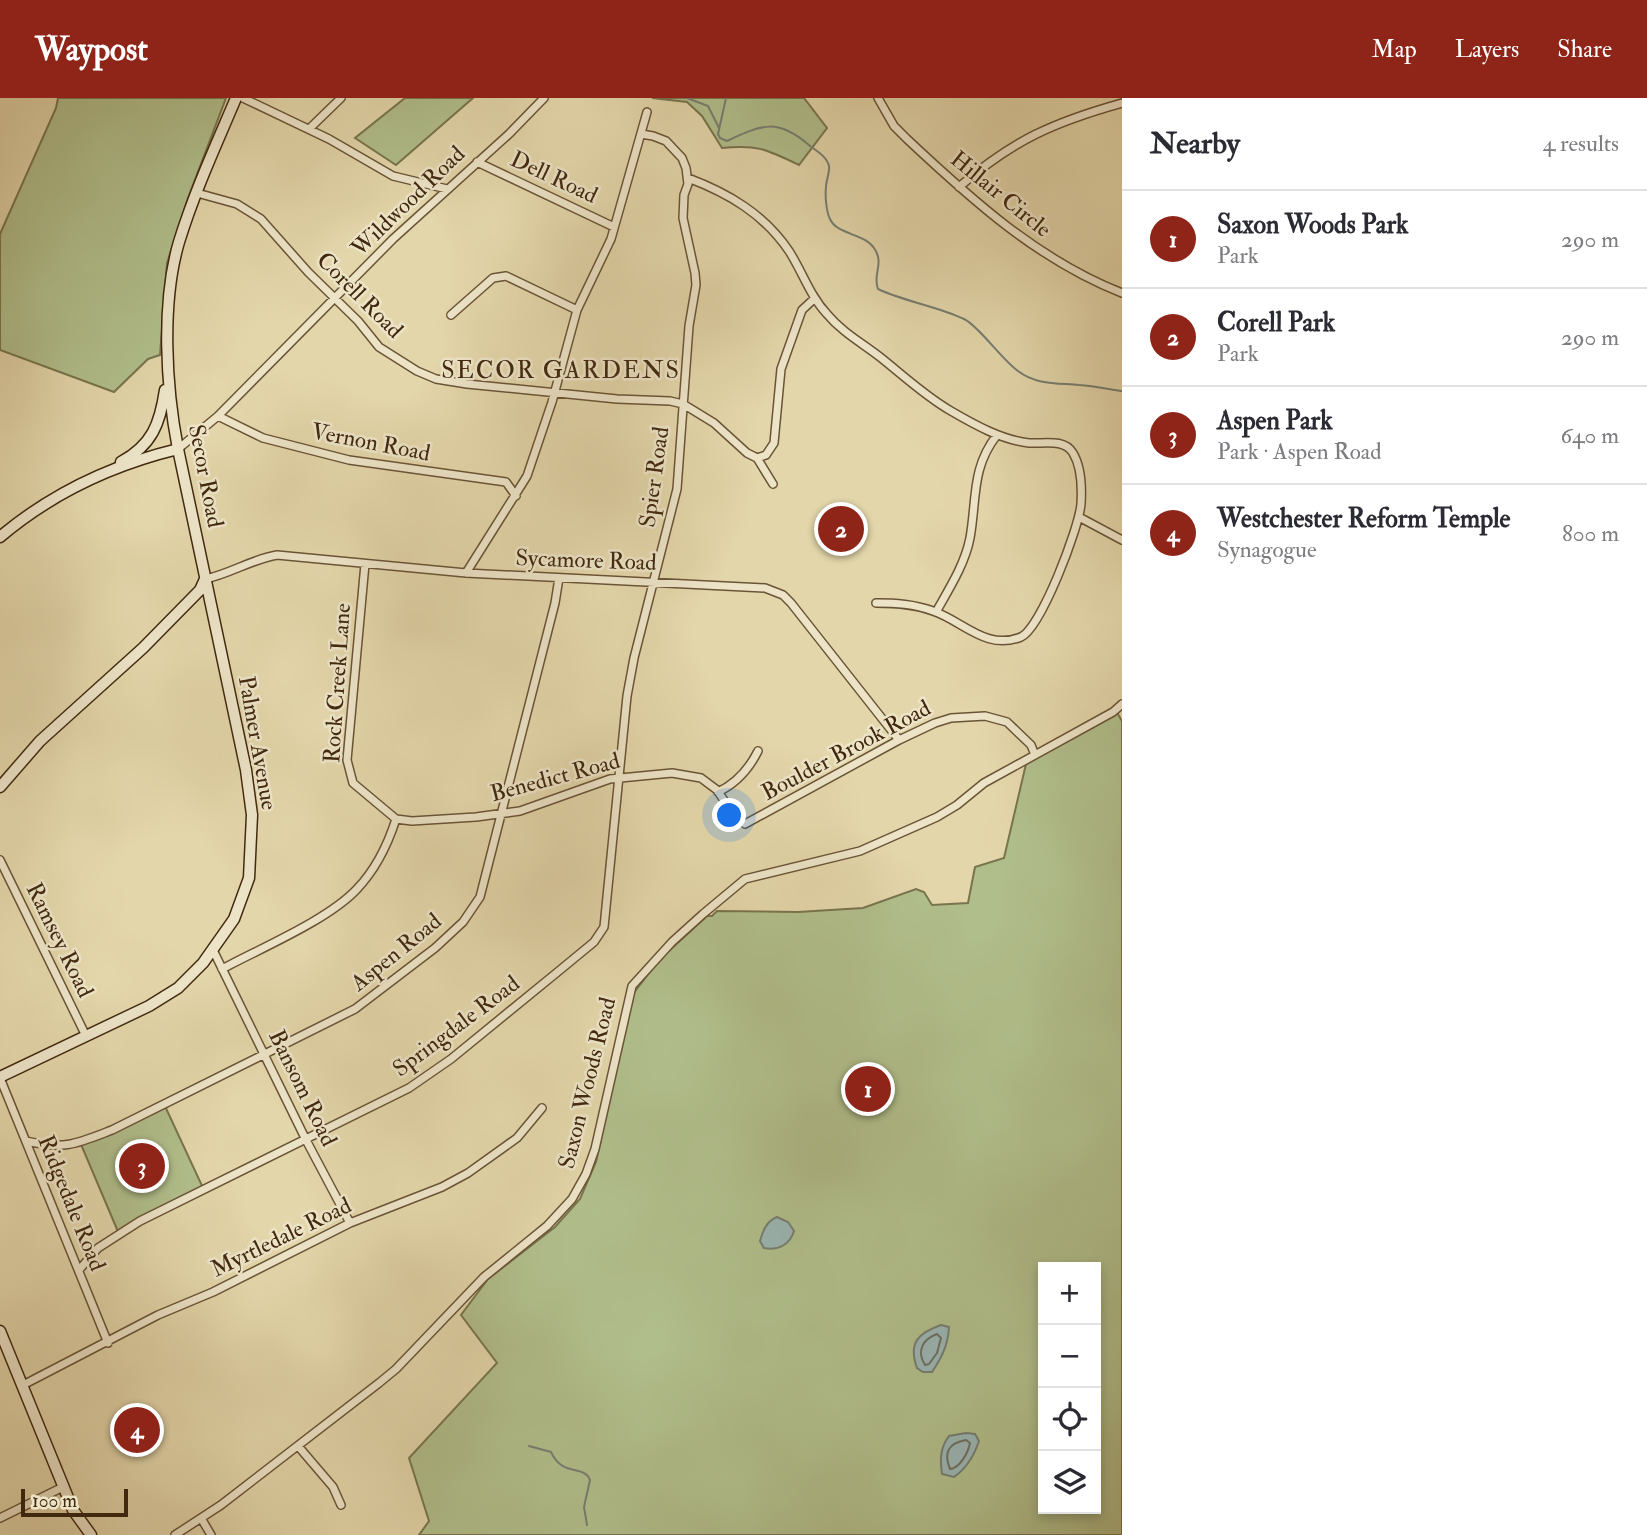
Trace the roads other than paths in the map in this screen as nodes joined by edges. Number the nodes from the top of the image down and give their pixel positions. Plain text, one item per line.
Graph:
1 (236, 98) edge
2 (243, 98) edge
3 (341, 98) edge
4 (544, 98) edge
5 (878, 98) edge
6 (1122, 103) edge
7 (647, 112) dead end
8 (309, 130) junction
9 (641, 135) junction
10 (477, 162) junction
11 (688, 178) junction
12 (959, 187) junction
13 (447, 189) junction
14 (197, 193) junction
15 (614, 228) junction
16 (1122, 293) edge
17 (337, 298) junction
18 (814, 298) junction
19 (577, 310) junction
20 (451, 315) dead end
21 (168, 366) junction
22 (554, 393) junction
23 (683, 404) junction
24 (218, 416) junction
25 (997, 435) junction
26 (178, 449) junction
27 (758, 458) junction
28 (94, 477) junction
29 (773, 484) dead end
30 (516, 496) junction
31 (1079, 517) junction
32 (0, 537) edge
33 (1122, 540) edge
34 (365, 564) junction
35 (466, 573) junction
36 (559, 578) junction
37 (205, 579) junction
38 (653, 582) junction
39 (876, 603) dead end
40 (936, 612) junction
41 (1122, 704) edge
42 (899, 740) junction
43 (758, 751) dead end
44 (1035, 755) junction
45 (619, 778) junction
46 (0, 787) edge
47 (718, 792) junction
48 (500, 813) junction
49 (396, 818) junction
50 (745, 824) joint
51 (0, 860) edge
52 (213, 950) junction
53 (222, 969) junction
54 (86, 1036) junction
55 (264, 1054) junction
56 (0, 1077) edge
57 (542, 1108) dead end
58 (306, 1140) junction
59 (26, 1141) junction
60 (350, 1223) junction
61 (79, 1270) junction
62 (0, 1331) edge
63 (108, 1343) junction
64 (23, 1385) junction
65 (298, 1447) junction
66 (63, 1487) junction
67 (341, 1505) dead end
68 (0, 1518) edge
69 (201, 1518) junction
70 (91, 1535) edge
71 (175, 1535) edge
72 (211, 1535) edge

1 - 14 main road, Secor Road
2 - 8 street
3 - 8 street
4 - 10 street, Wildwood Road
5 - 12 street, Hillair Circle
6 - 12 street
7 - 9 street
8 - 13 street
9 - 11 street
9 - 15 street
10 - 13 street, Wildwood Road
10 - 15 street, Dell Road
11 - 18 street
11 - 23 street, Spier Road
12 - 16 street, Hillair Circle
13 - 17 street, Wildwood Road
14 - 17 street, Corell Road
14 - 21 main road, Secor Road
15 - 19 street
17 - 22 street, Corell Road
17 - 24 street, Wildwood Road
18 - 25 street
18 - 27 street
19 - 20 street
19 - 22 street
21 - 26 main road, Secor Road
21 - 28 main road
22 - 23 street, Corell Road
22 - 30 street
23 - 27 street, Corell Road
23 - 38 street, Spier Road
24 - 26 street, Wildwood Road
24 - 30 street, Vernon Road
25 - 31 street
25 - 40 street
26 - 28 main road
26 - 37 main road, Secor Road
27 - 29 street, Corell Road
28 - 32 main road
30 - 35 street
31 - 33 street
31 - 40 street
34 - 35 street, Sycamore Road
34 - 37 street, Sycamore Road
34 - 49 street, Rock Creek Lane
35 - 36 street, Sycamore Road
36 - 38 street, Sycamore Road
36 - 48 street, Aspen Road
37 - 46 main road
37 - 52 main road, Palmer Avenue
38 - 42 street, Sycamore Road
38 - 45 street, Spier Road
39 - 40 street
41 - 44 street, Saxon Woods Road
42 - 44 street, Boulder Brook Road
42 - 50 street, Boulder Brook Road
43 - 47 street
44 - 65 street, Saxon Woods Road
45 - 47 street, Benedict Road
45 - 48 street, Benedict Road
45 - 58 street, Springdale Road
47 - 50 street, Benedict Road
48 - 49 street, Benedict Road
48 - 55 street, Aspen Road
49 - 53 street
51 - 54 street, Ramsey Road
52 - 53 street
52 - 54 main road, Palmer Avenue
53 - 55 street, Bansom Road
54 - 56 main road, Palmer Avenue
55 - 58 street, Bansom Road
55 - 59 street, Aspen Road
56 - 59 street, Ridgedale Road
57 - 60 street, Myrtledale Road
58 - 60 street, Bansom Road
58 - 61 street, Springdale Road
59 - 61 street, Ridgedale Road
60 - 63 street, Myrtledale Road
61 - 63 street, Ridgedale Road
62 - 64 main road
63 - 64 street, Myrtledale Road
64 - 66 main road
65 - 67 street
65 - 69 street, Saxon Woods Road
66 - 68 street
66 - 70 main road
69 - 71 street, Saxon Woods Road
69 - 72 street

